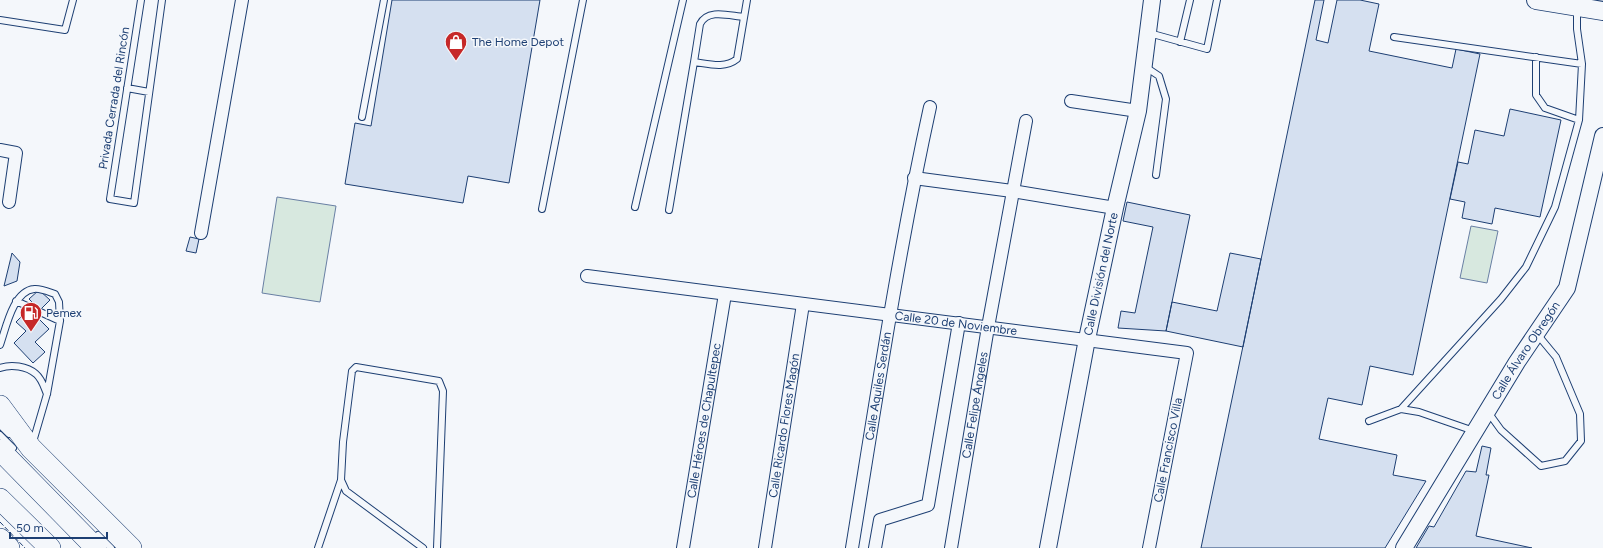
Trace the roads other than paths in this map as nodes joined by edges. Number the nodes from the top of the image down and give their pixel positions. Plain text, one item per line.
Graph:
1 (73, 0) edge
2 (141, 0) edge
3 (162, 0) edge
4 (242, 0) edge
5 (384, 0) edge
6 (583, 0) edge
7 (683, 0) edge
8 (747, 0) edge
9 (1152, 0) edge
10 (1190, 0) edge
11 (1217, 0) edge
12 (1536, 0) edge
13 (1597, 0) edge
14 (1577, 7) junction
15 (1603, 11) edge
16 (744, 17) junction
17 (0, 20) edge
18 (1148, 33) junction
19 (1394, 37) dead end
20 (1180, 42) junction
21 (1536, 57) junction
22 (694, 62) junction
23 (1582, 64) junction
24 (1143, 68) junction
25 (127, 88) junction
26 (149, 92) junction
27 (1071, 101) dead end
28 (930, 107) dead end
29 (1138, 111) junction
30 (362, 117) dead end
31 (1579, 120) junction
32 (1026, 121) dead end
33 (1603, 136) edge
34 (0, 150) edge
35 (1156, 175) dead end
36 (914, 178) junction
37 (1012, 191) junction
38 (9, 202) dead end
39 (635, 207) dead end
40 (1115, 208) junction
41 (542, 209) dead end
42 (668, 210) dead end
43 (201, 233) dead end
44 (587, 276) dead end
45 (725, 294) junction
46 (16, 301) junction
47 (803, 304) junction
48 (890, 314) junction
49 (60, 321) junction
50 (959, 323) junction
51 (988, 327) junction
52 (1536, 333) junction
53 (1088, 339) junction
54 (0, 345) edge
55 (1187, 353) joint
56 (0, 368) edge
57 (47, 394) junction
58 (0, 406) edge
59 (1401, 410) junction
60 (1488, 411) junction
61 (1369, 421) dead end
62 (0, 425) edge
63 (1476, 432) junction
64 (0, 435) edge
65 (17, 447) edge
66 (341, 480) junction
67 (0, 499) edge
68 (0, 539) edge
69 (95, 539) edge
70 (9, 548) edge
71 (50, 548) edge
72 (111, 548) edge
73 (123, 548) edge
74 (131, 548) edge
75 (318, 548) edge
76 (423, 548) edge
77 (437, 548) edge
78 (683, 548) edge
79 (765, 548) edge
80 (852, 548) edge
81 (875, 548) edge
82 (951, 548) edge
83 (1048, 548) edge
84 (1149, 548) edge
85 (1404, 548) edge

1 - 17 lane
2 - 25 lane, Privada Cerrada del Rincón
3 - 26 lane
4 - 43 street
5 - 30 lane
6 - 41 lane
7 - 39 lane
8 - 16 lane
9 - 18 main road, Calle División del Norte
10 - 20 lane
11 - 20 lane
12 - 14 main road
13 - 14 main road
14 - 15 main road
14 - 23 lane
16 - 22 lane
16 - 22 lane
18 - 20 lane
18 - 24 main road, Calle División del Norte
19 - 21 lane
21 - 23 lane
21 - 31 lane
22 - 42 lane
23 - 31 lane
24 - 29 main road, Calle División del Norte
24 - 35 lane
25 - 26 lane
25 - 26 lane, Privada Cerrada del Rincón
27 - 29 street
28 - 36 street, Calle Aquiles Serdán
29 - 40 main road, Calle División del Norte
31 - 59 lane
32 - 37 street, Calle Felipe Ángeles
33 - 52 main road, Calle Álvaro Obregón
34 - 38 street
36 - 37 street
36 - 48 street, Calle Aquiles Serdán
37 - 40 street
37 - 51 street, Calle Felipe Ángeles
40 - 53 main road, Calle División del Norte
44 - 45 street, Calle 20 de Noviembre
45 - 47 street, Calle 20 de Noviembre
45 - 78 street, Calle Héroes de Chapultepec
46 - 49 lane
46 - 49 lane
46 - 54 lane
47 - 48 street, Calle 20 de Noviembre
47 - 79 street, Calle Ricardo Flores Magón
48 - 50 street, Calle 20 de Noviembre
48 - 80 street, Calle Aquiles Serdán
49 - 57 lane
50 - 51 street, Calle 20 de Noviembre
50 - 81 street
51 - 53 street, Calle 20 de Noviembre
51 - 82 street, Calle Felipe Ángeles
52 - 60 main road, Calle Álvaro Obregón
52 - 60 lane
53 - 55 street, Calle 20 de Noviembre
53 - 83 main road, Calle División del Norte
55 - 84 street, Calle Francisco Villa
56 - 57 lane
57 - 65 lane
58 - 65 highway
59 - 61 lane
59 - 63 lane
60 - 63 main road, Calle Álvaro Obregón
62 - 65 lane
63 - 85 main road, Calle Álvaro Obregón
64 - 65 lane
65 - 69 highway
65 - 73 lane
65 - 74 highway
66 - 75 lane
66 - 76 lane
66 - 77 lane
67 - 71 highway
68 - 70 highway
69 - 72 lane

